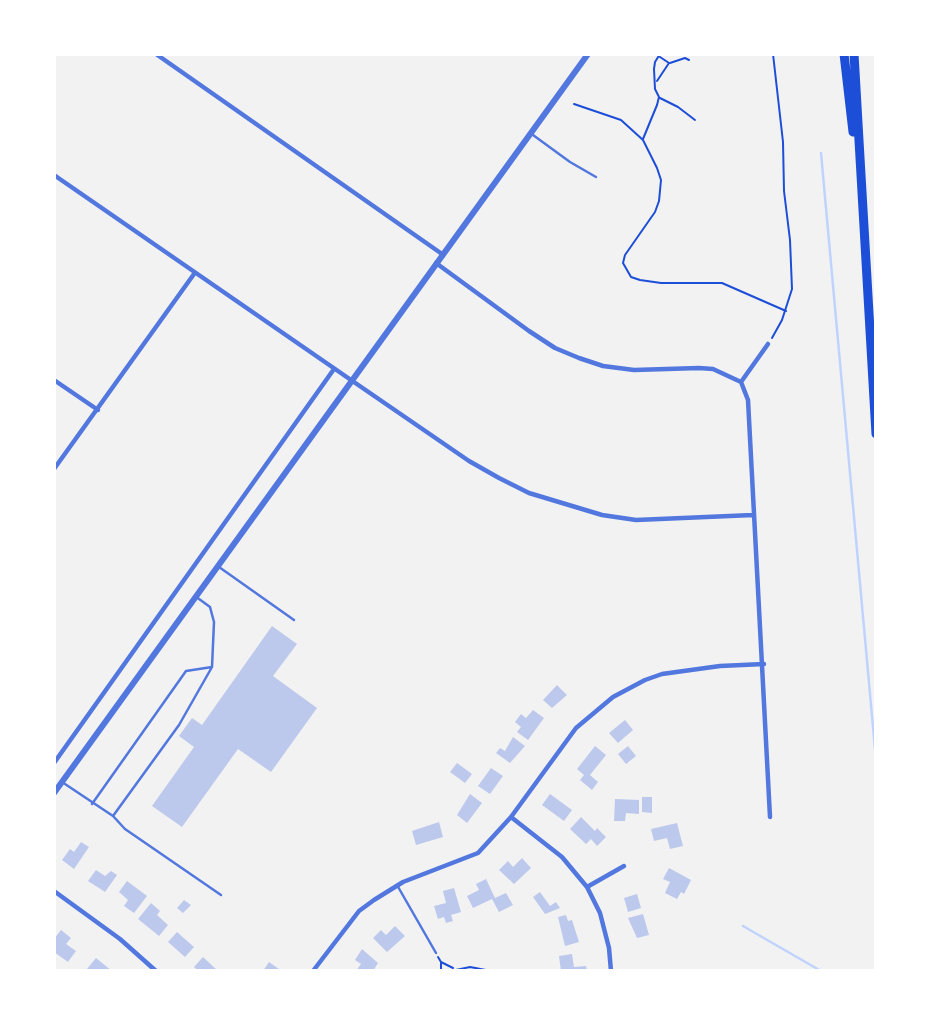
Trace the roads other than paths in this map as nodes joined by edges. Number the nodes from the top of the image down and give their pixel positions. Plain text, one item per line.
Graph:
1 (156, 54) edge
2 (587, 54) edge
3 (844, 54) edge
4 (854, 54) edge
5 (530, 133) junction
6 (859, 155) junction
7 (54, 175) edge
8 (596, 177) dead end
9 (442, 254) junction
10 (435, 262) junction
11 (194, 274) junction
12 (768, 344) road end
13 (334, 369) junction
14 (54, 380) edge
15 (351, 380) junction
16 (741, 382) junction
17 (98, 410) junction
18 (876, 434) edge
19 (54, 469) edge
20 (753, 515) junction
21 (217, 566) junction
22 (195, 596) junction
23 (294, 620) dead end
24 (764, 664) junction
25 (212, 667) junction
26 (54, 763) edge
27 (62, 782) junction
28 (54, 793) edge
29 (92, 804) junction
30 (113, 816) junction
31 (510, 817) junction
32 (770, 817) dead end
33 (624, 866) dead end
34 (397, 886) junction
35 (587, 887) junction
36 (54, 891) edge
37 (222, 895) dead end
38 (436, 953) road end
39 (156, 971) edge
40 (313, 971) edge
41 (611, 971) edge

1 - 9 street
2 - 5 street
3 - 6 highway
4 - 6 highway
5 - 8 lane
5 - 9 street
6 - 18 highway
7 - 11 street
9 - 10 street
10 - 15 street
10 - 16 street
11 - 13 street
11 - 17 street
12 - 16 street
13 - 15 street
13 - 26 street
14 - 17 street
15 - 20 street
15 - 21 street
16 - 20 street
17 - 19 street
20 - 24 street
21 - 22 street
21 - 23 lane
22 - 25 lane
22 - 27 street
24 - 31 street
24 - 32 street
25 - 29 lane
25 - 30 lane
27 - 28 street
27 - 29 lane
29 - 30 lane
30 - 37 lane
31 - 34 street
31 - 35 street
33 - 35 street
34 - 38 lane
34 - 40 street
35 - 41 street
36 - 39 street

